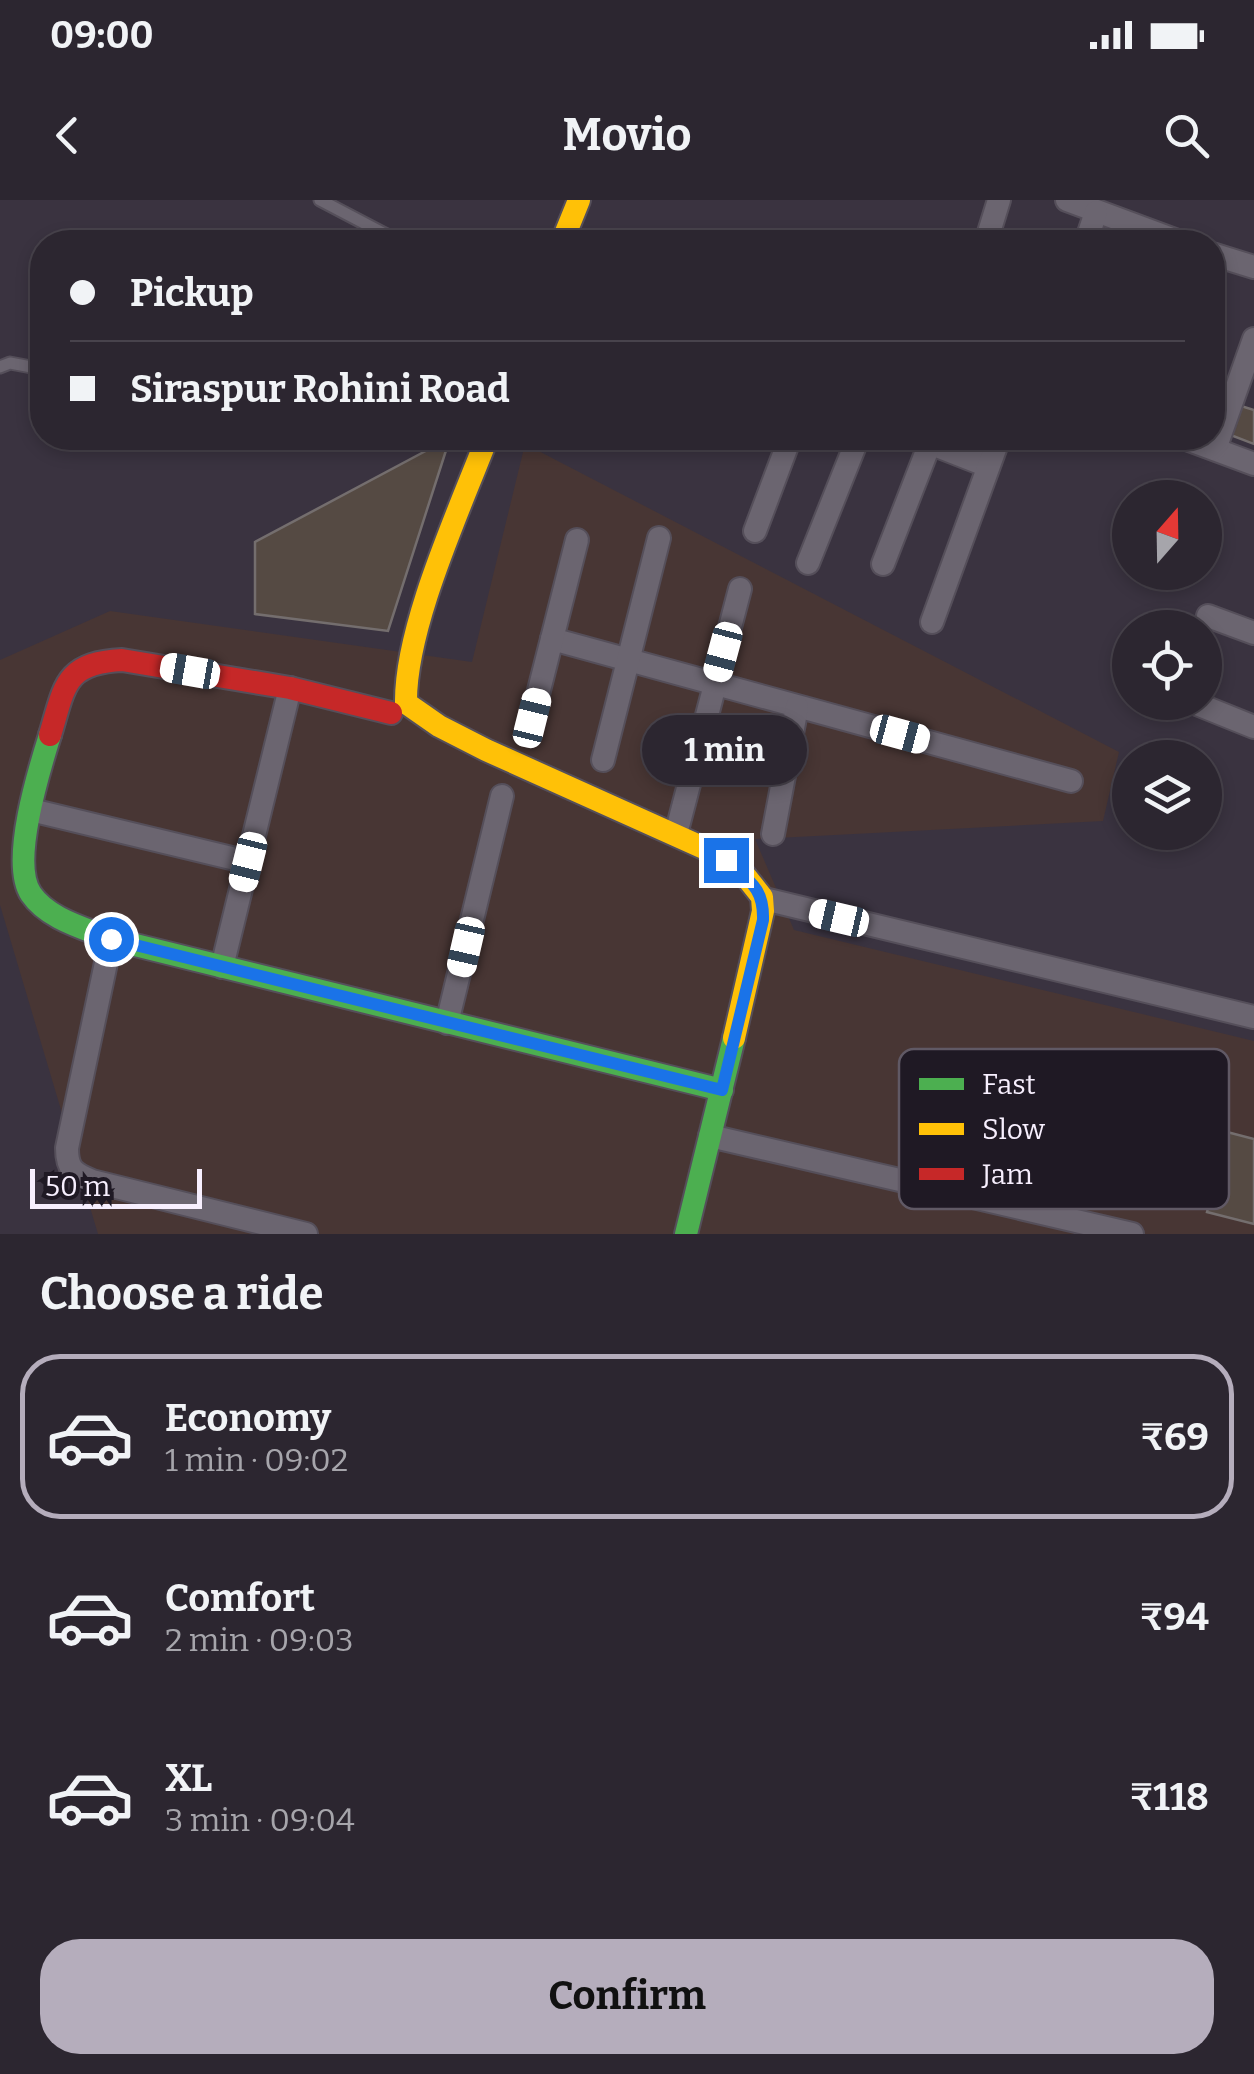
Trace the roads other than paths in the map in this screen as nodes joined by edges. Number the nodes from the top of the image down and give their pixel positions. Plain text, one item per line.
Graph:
1 (320, 200) edge
2 (579, 200) edge
3 (999, 200) edge
4 (1067, 200) edge
5 (1096, 212) junction
6 (377, 230) edge
7 (567, 230) edge
8 (990, 230) edge
9 (1090, 230) edge
10 (1146, 230) edge
11 (1225, 258) edge
12 (1254, 267) edge
13 (1254, 339) edge
14 (30, 366) edge
15 (0, 367) edge
16 (1225, 419) edge
17 (483, 450) edge
18 (785, 450) edge
19 (853, 450) edge
20 (920, 450) edge
21 (948, 450) edge
22 (994, 450) edge
23 (1217, 450) edge
24 (1254, 464) edge
25 (988, 466) junction
26 (754, 532) dead end
27 (659, 538) dead end
28 (577, 540) dead end
29 (808, 562) dead end
30 (884, 564) dead end
31 (740, 589) dead end
32 (1222, 621) edge
33 (932, 622) dead end
34 (1254, 633) edge
35 (552, 639) junction
36 (629, 660) junction
37 (715, 684) junction
38 (290, 688) junction
39 (798, 706) junction
40 (391, 713) dead end
41 (1222, 714) edge
42 (532, 718) dead end
43 (1254, 727) edge
44 (604, 760) dead end
45 (1071, 781) dead end
46 (502, 796) dead end
47 (32, 810) junction
48 (676, 834) junction
49 (773, 834) dead end
50 (248, 862) junction
51 (764, 900) junction
52 (111, 939) junction
53 (222, 967) junction
54 (1254, 1017) edge
55 (447, 1023) junction
56 (722, 1090) junction
57 (710, 1136) junction
58 (899, 1180) edge
59 (1024, 1209) edge
60 (306, 1234) edge
61 (686, 1234) edge
62 (1132, 1234) edge

1 - 6 lane
2 - 7 street
3 - 8 street
4 - 5 street
5 - 9 street
5 - 10 street
11 - 12 street
13 - 16 street
14 - 15 lane
17 - 48 street
18 - 26 street
19 - 29 street
20 - 30 street
21 - 25 street
22 - 25 street
23 - 24 street
25 - 33 street
27 - 36 street
28 - 35 street
31 - 37 street
32 - 34 street
35 - 36 street
35 - 42 street
36 - 37 street
36 - 44 street
37 - 39 street
37 - 48 street
38 - 40 street
38 - 47 street
38 - 50 street
39 - 45 street
39 - 49 street
41 - 43 street
46 - 55 street
47 - 50 street
47 - 52 street
48 - 51 street
50 - 53 street
51 - 54 street
51 - 56 street
52 - 53 street
52 - 60 street
53 - 55 street
55 - 56 street
56 - 57 street
57 - 58 street
57 - 61 street
59 - 62 street

